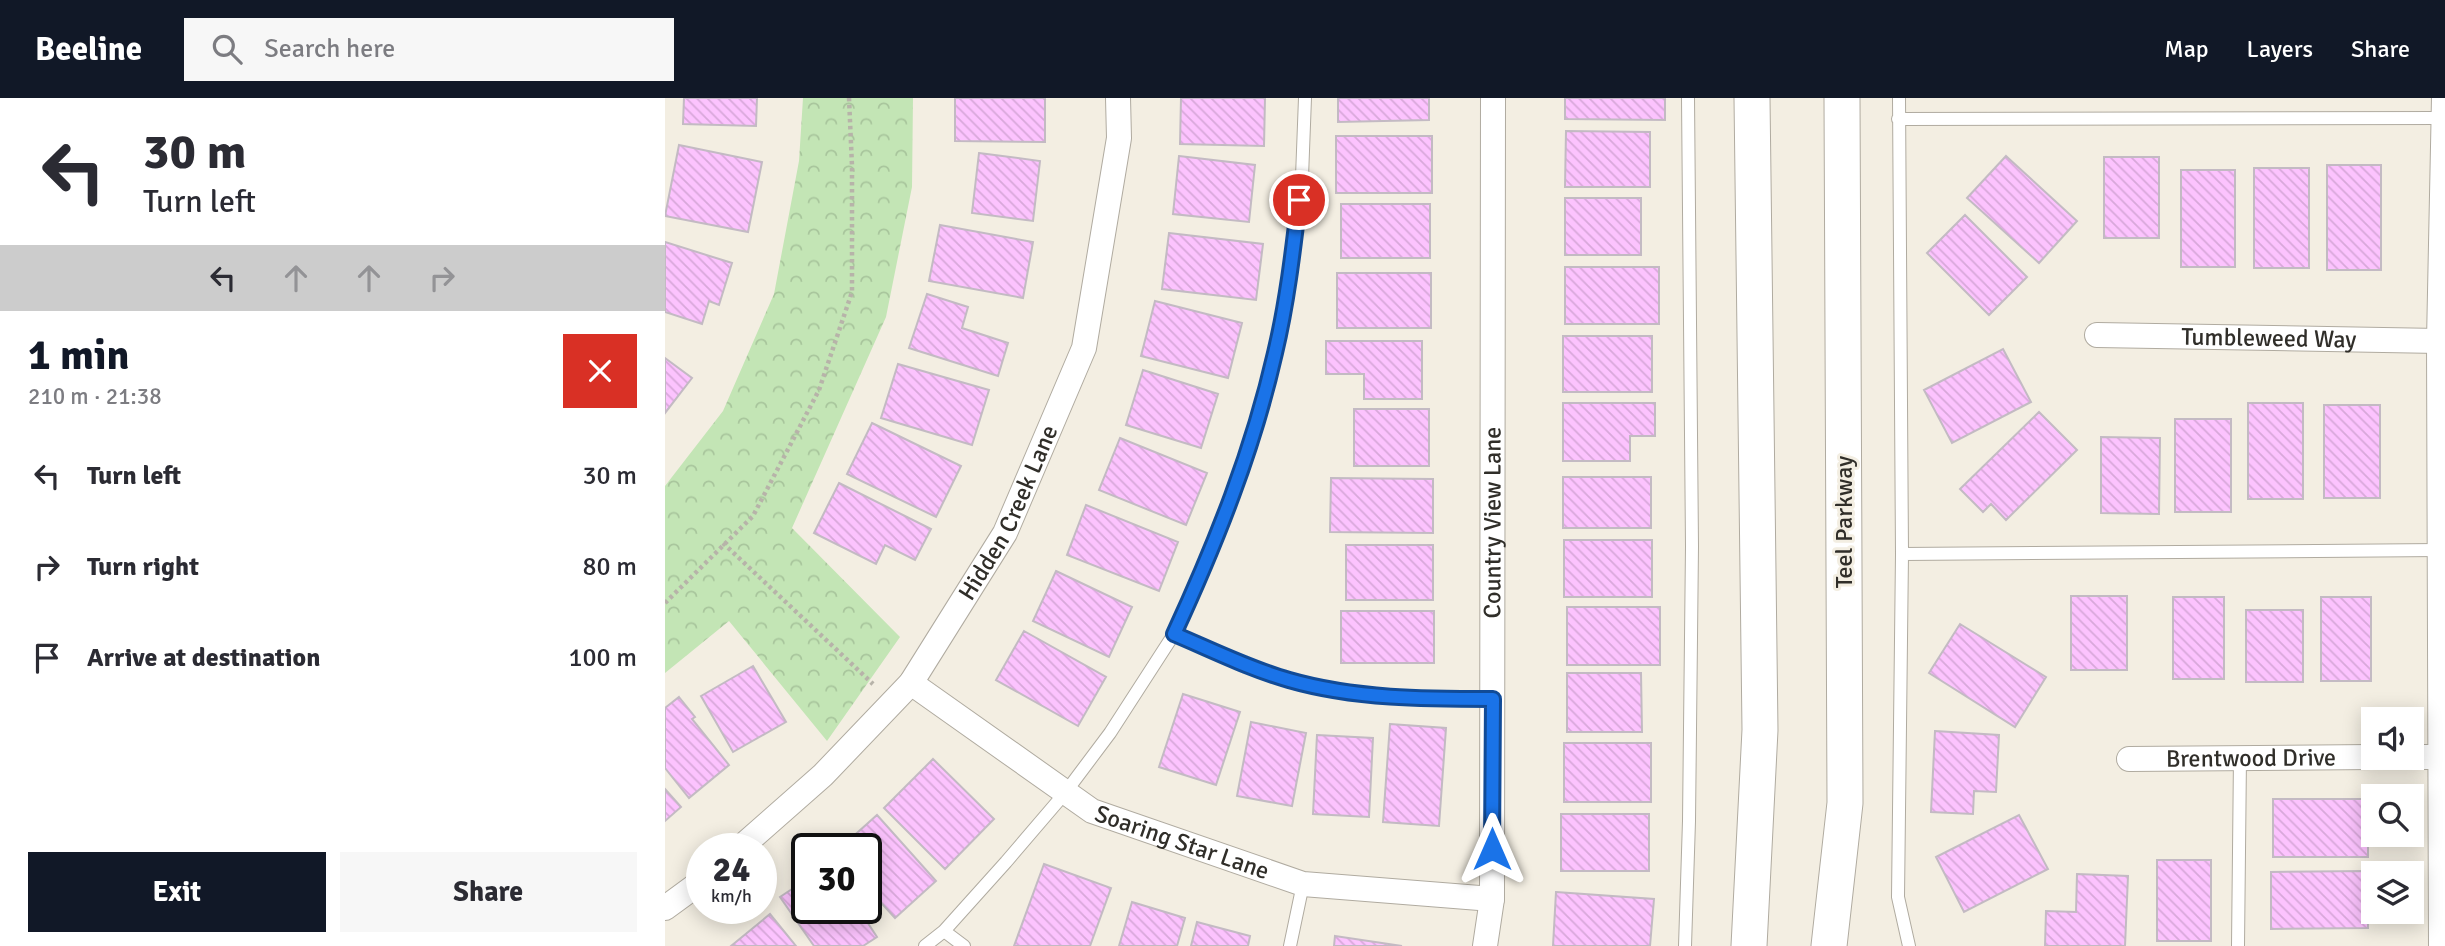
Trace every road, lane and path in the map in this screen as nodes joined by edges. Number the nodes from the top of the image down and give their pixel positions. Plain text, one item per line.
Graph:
1 (849, 98) edge
2 (1118, 98) edge
3 (1305, 98) edge
4 (1493, 98) edge
5 (1688, 98) edge
6 (1752, 98) edge
7 (1842, 98) edge
8 (1899, 98) edge
9 (2444, 108) edge
10 (1898, 119) junction
11 (2097, 335) dead end
12 (2439, 341) junction
13 (723, 543) junction
14 (2440, 550) junction
15 (1902, 554) junction
16 (665, 603) edge
17 (1174, 634) junction
18 (911, 682) junction
19 (1493, 699) junction
20 (2239, 757) junction
21 (2361, 757) edge
22 (2424, 757) edge
23 (2441, 757) junction
24 (2129, 759) dead end
25 (1065, 793) junction
26 (757, 833) edge
27 (1303, 884) junction
28 (686, 893) edge
29 (1492, 899) junction
30 (665, 908) edge
31 (944, 931) junction
32 (925, 946) edge
33 (964, 946) edge
34 (1290, 946) edge
35 (1485, 946) edge
36 (1685, 946) edge
37 (1749, 946) edge
38 (1829, 946) edge
39 (1909, 946) edge
40 (2238, 946) edge
41 (2441, 946) edge

1 - 13 path
2 - 18 street, Hidden Creek Lane
3 - 17 lane
4 - 19 street, Country View Lane
5 - 36 lane
6 - 37 main road
7 - 38 main road, Teel Parkway
8 - 10 lane
9 - 10 lane
9 - 12 street
10 - 15 lane
11 - 12 street, Tumbleweed Way
12 - 14 street
13 - 16 path
13 - 18 path
14 - 15 lane
14 - 23 street
15 - 39 lane
17 - 19 lane
17 - 25 lane
18 - 25 street, Soaring Star Lane
18 - 26 street, Hidden Creek Lane
19 - 29 street, Country View Lane
20 - 21 street, Brentwood Drive
20 - 24 street, Brentwood Drive
20 - 40 lane
22 - 23 street
23 - 41 street
25 - 27 street, Soaring Star Lane
25 - 31 lane
27 - 29 street, Soaring Star Lane
27 - 34 lane
28 - 30 street
29 - 35 street, Country View Lane
31 - 32 lane
31 - 33 lane

